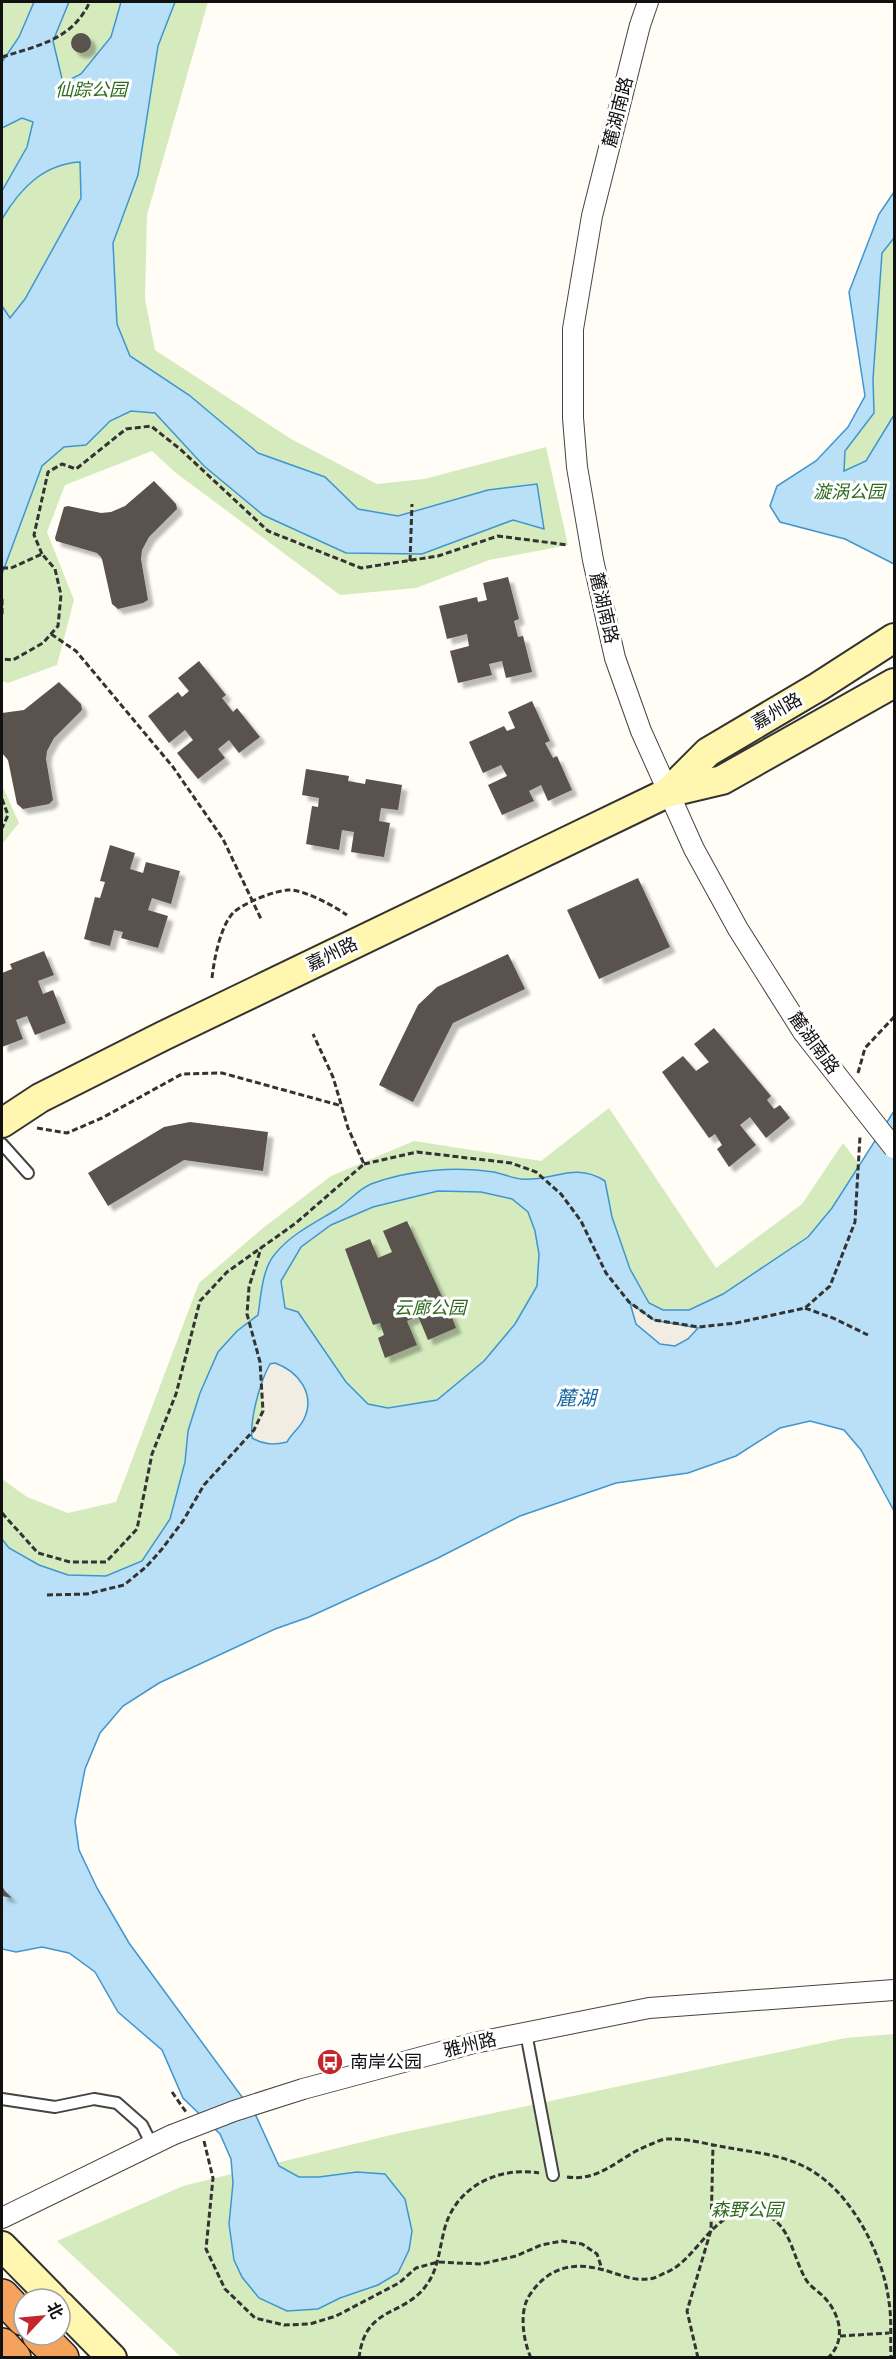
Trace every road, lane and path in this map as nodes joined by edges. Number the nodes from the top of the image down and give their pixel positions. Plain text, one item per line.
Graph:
1 (89, 2) edge
2 (648, 2) edge
3 (69, 30) junction
4 (75, 35) dead end
5 (2, 57) edge
6 (412, 504) dead end
7 (568, 545) dead end
8 (42, 554) junction
9 (410, 561) junction
10 (2, 568) edge
11 (2, 599) edge
12 (2, 617) edge
13 (51, 634) junction
14 (894, 638) edge
15 (2, 659) edge
16 (894, 683) edge
17 (667, 793) junction
18 (2, 799) edge
19 (2, 828) edge
20 (252, 901) junction
21 (347, 915) dead end
22 (261, 919) dead end
23 (212, 978) dead end
24 (894, 1017) edge
25 (313, 1034) dead end
26 (856, 1080) dead end
27 (342, 1106) junction
28 (2, 1123) edge
29 (37, 1128) dead end
30 (861, 1131) dead end
31 (2, 1144) edge
32 (894, 1148) edge
33 (364, 1164) junction
34 (28, 1173) dead end
35 (261, 1248) junction
36 (805, 1308) junction
37 (868, 1335) dead end
38 (2, 1513) edge
39 (47, 1595) dead end
40 (894, 1990) edge
41 (526, 2033) junction
42 (172, 2091) dead end
43 (2, 2099) edge
44 (189, 2118) dead end
45 (200, 2135) dead end
46 (152, 2145) junction
47 (713, 2145) junction
48 (553, 2175) junction
49 (2, 2218) edge
50 (711, 2230) junction
51 (2, 2246) edge
52 (438, 2262) junction
53 (602, 2270) junction
54 (42, 2287) edge
55 (72, 2317) edge
56 (890, 2333) junction
57 (840, 2336) junction
58 (2, 2345) edge
59 (51, 2347) edge
60 (14, 2358) edge
61 (62, 2358) edge
62 (112, 2358) edge
63 (359, 2358) edge
64 (531, 2358) edge
65 (698, 2358) edge
66 (828, 2358) edge
67 (891, 2358) edge

1 - 3 path
2 - 17 street, 麓湖南路
3 - 4 path
3 - 5 path
6 - 9 path
7 - 9 path
8 - 9 path
8 - 10 path
8 - 13 path
11 - 12 path
13 - 15 path
13 - 20 path
14 - 17 street, 嘉州路
16 - 17 street, 嘉州路
17 - 28 street, 嘉州路
17 - 32 street, 麓湖南路, bridge
18 - 19 path
20 - 21 path
20 - 22 path
20 - 23 path
24 - 26 path
25 - 27 path
27 - 29 path
27 - 33 path
30 - 36 path
31 - 34 lane
33 - 35 path
33 - 36 path
35 - 38 path
35 - 39 path
36 - 37 path
40 - 41 street, 雅州路
41 - 46 street, 雅州路, bridge
41 - 48 lane
42 - 44 path
43 - 46 lane
45 - 52 path
46 - 49 street, 雅州路
47 - 48 path
47 - 50 path
47 - 56 path
48 - 52 path
50 - 53 path
50 - 57 path
50 - 65 path
51 - 54 street
52 - 53 path
52 - 63 path
53 - 64 path
55 - 62 street
56 - 57 path
56 - 67 path
57 - 66 path
58 - 60 highway
59 - 61 highway

